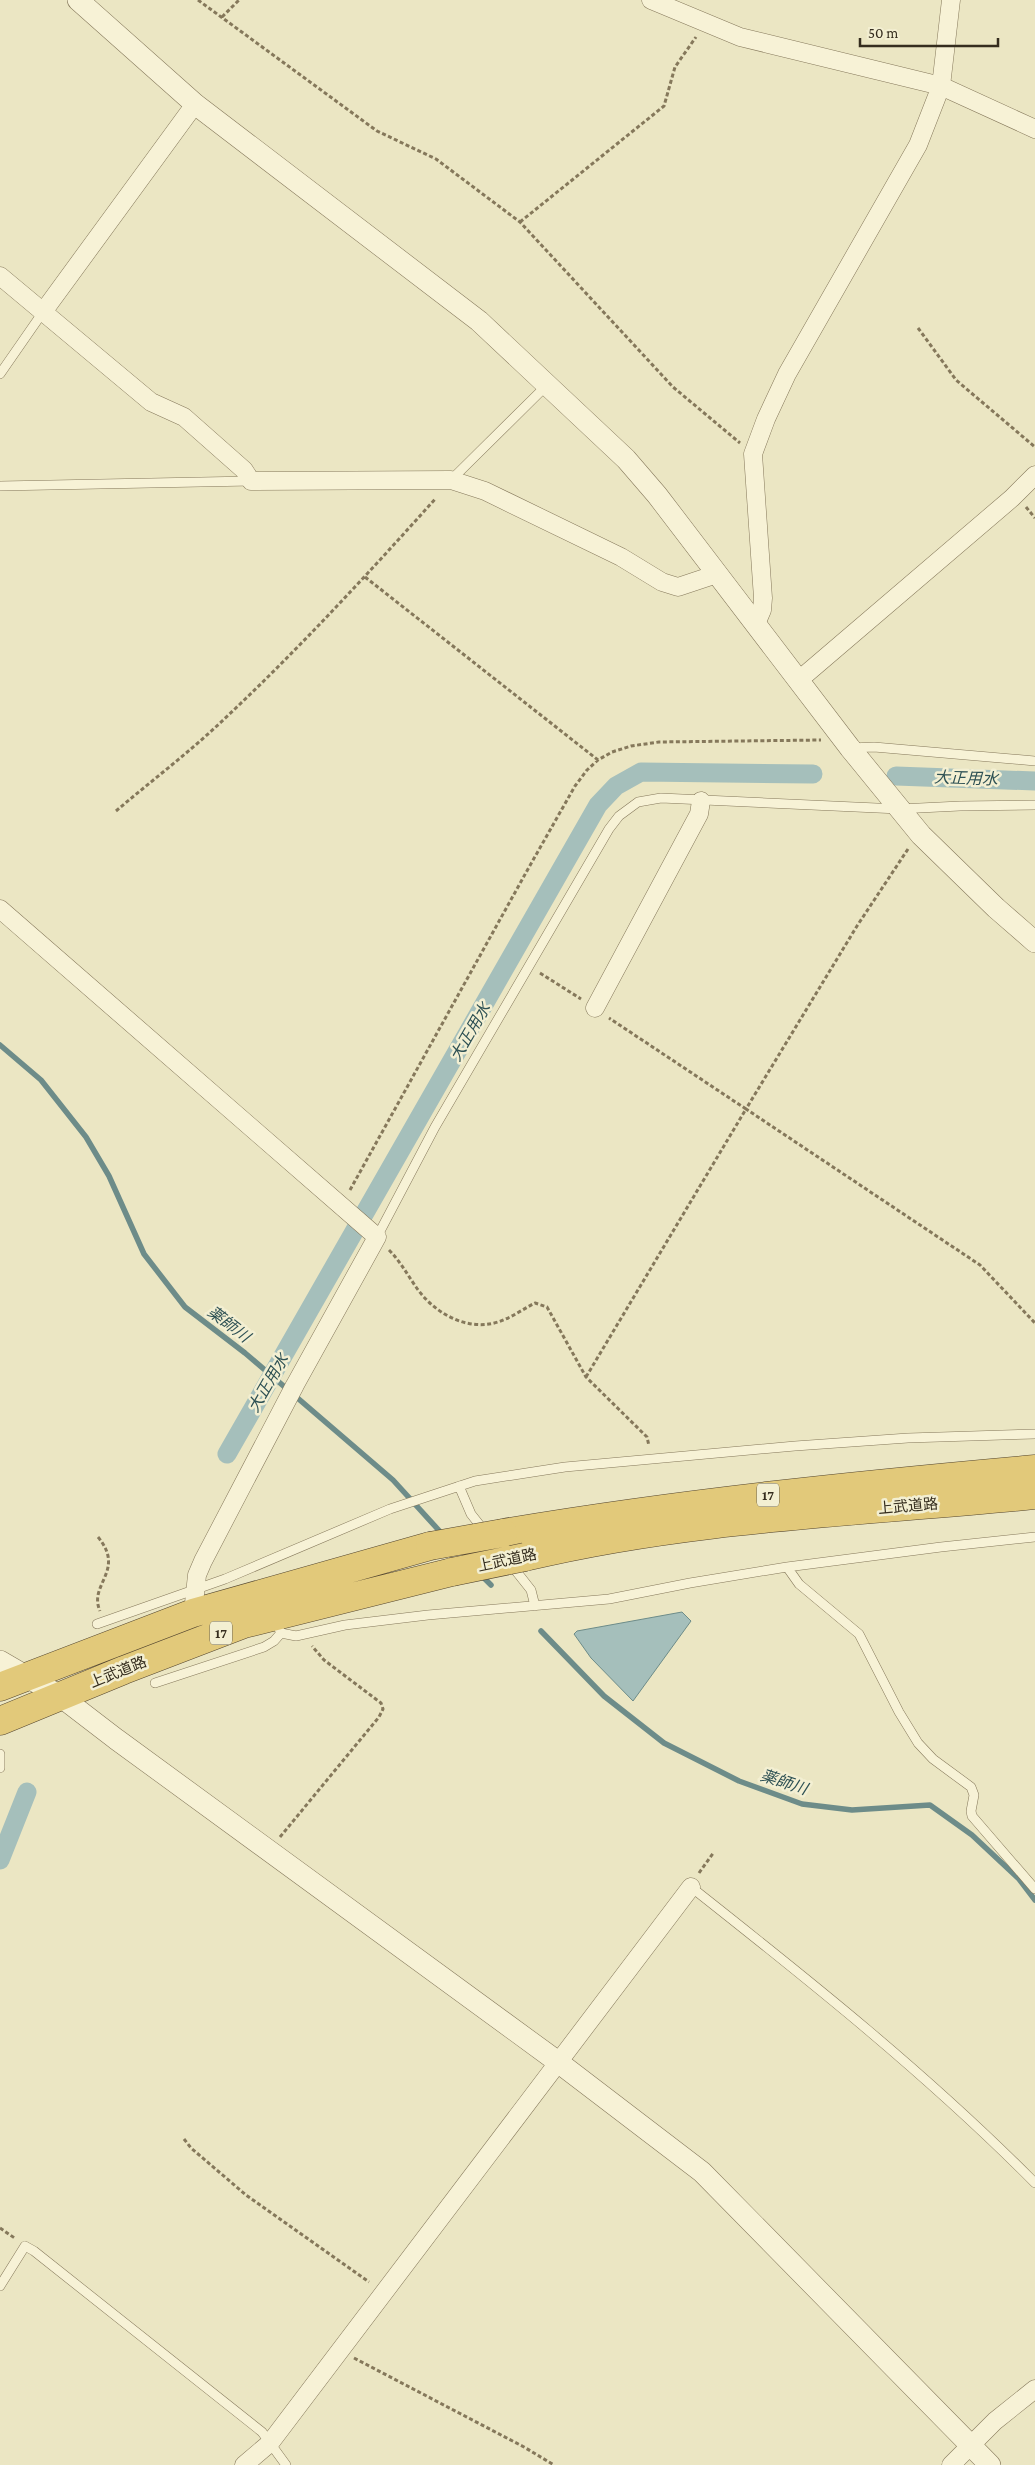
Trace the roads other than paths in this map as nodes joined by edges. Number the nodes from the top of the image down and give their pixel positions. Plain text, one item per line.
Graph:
1 (78, 0) edge
2 (651, 0) edge
3 (951, 0) edge
4 (941, 86) junction
5 (195, 104) junction
6 (1035, 129) edge
7 (0, 276) edge
8 (43, 312) junction
9 (0, 374) edge
10 (548, 385) junction
11 (1035, 475) edge
12 (451, 480) junction
13 (251, 481) junction
14 (0, 486) edge
15 (717, 574) junction
16 (756, 624) junction
17 (799, 680) junction
18 (850, 748) junction
19 (1035, 761) edge
20 (701, 802) junction
21 (1035, 805) edge
22 (899, 809) junction
23 (0, 909) edge
24 (1035, 942) edge
25 (595, 1008) road end
26 (373, 1233) junction
27 (1035, 1434) edge
28 (1035, 1469) edge
29 (459, 1486) junction
30 (1035, 1495) edge
31 (1035, 1537) edge
32 (787, 1567) junction
33 (194, 1601) junction
34 (535, 1606) junction
35 (97, 1624) dead end
36 (277, 1625) junction
37 (0, 1661) edge
38 (26, 1676) junction
39 (155, 1683) dead end
40 (0, 1687) edge
41 (60, 1696) junction
42 (0, 1721) edge
43 (0, 1754) edge
44 (0, 1768) edge
45 (691, 1887) joint
46 (1035, 1889) edge
47 (558, 2062) junction
48 (1035, 2183) edge
49 (0, 2286) edge
50 (1035, 2390) edge
51 (270, 2443) junction
52 (969, 2445) junction
53 (244, 2465) edge
54 (286, 2465) edge
55 (950, 2465) edge
56 (990, 2465) edge

1 - 5 street
2 - 4 street
3 - 4 street
4 - 6 street
4 - 16 street
5 - 8 street
5 - 10 street
7 - 8 street
8 - 9 lane
8 - 13 street
10 - 12 lane
10 - 15 street
11 - 17 street
12 - 13 street
12 - 15 street
13 - 14 lane
15 - 16 street
16 - 17 street
17 - 18 street
18 - 19 lane
18 - 22 street
20 - 22 lane
20 - 25 street
20 - 26 lane
21 - 22 lane
22 - 24 street
23 - 26 street
26 - 33 street
27 - 29 lane
28 - 33 highway, 上武道路 / 17, bridge
29 - 33 lane
29 - 34 lane
30 - 36 highway, 上武道路 / 17, bridge
31 - 32 lane
32 - 34 lane
32 - 46 lane
33 - 35 lane
33 - 38 highway, 上武道路 / 17
34 - 36 lane
36 - 39 lane
36 - 41 highway, 上武道路 / 17
37 - 38 street
38 - 40 highway, 上武道路 / 17
38 - 41 street
41 - 42 highway, 上武道路 / 17
41 - 47 street
43 - 44 lane
45 - 47 street
45 - 48 lane
47 - 51 street
47 - 52 street
49 - 51 lane
50 - 52 street
51 - 53 street
51 - 54 lane
52 - 55 street
52 - 56 street

